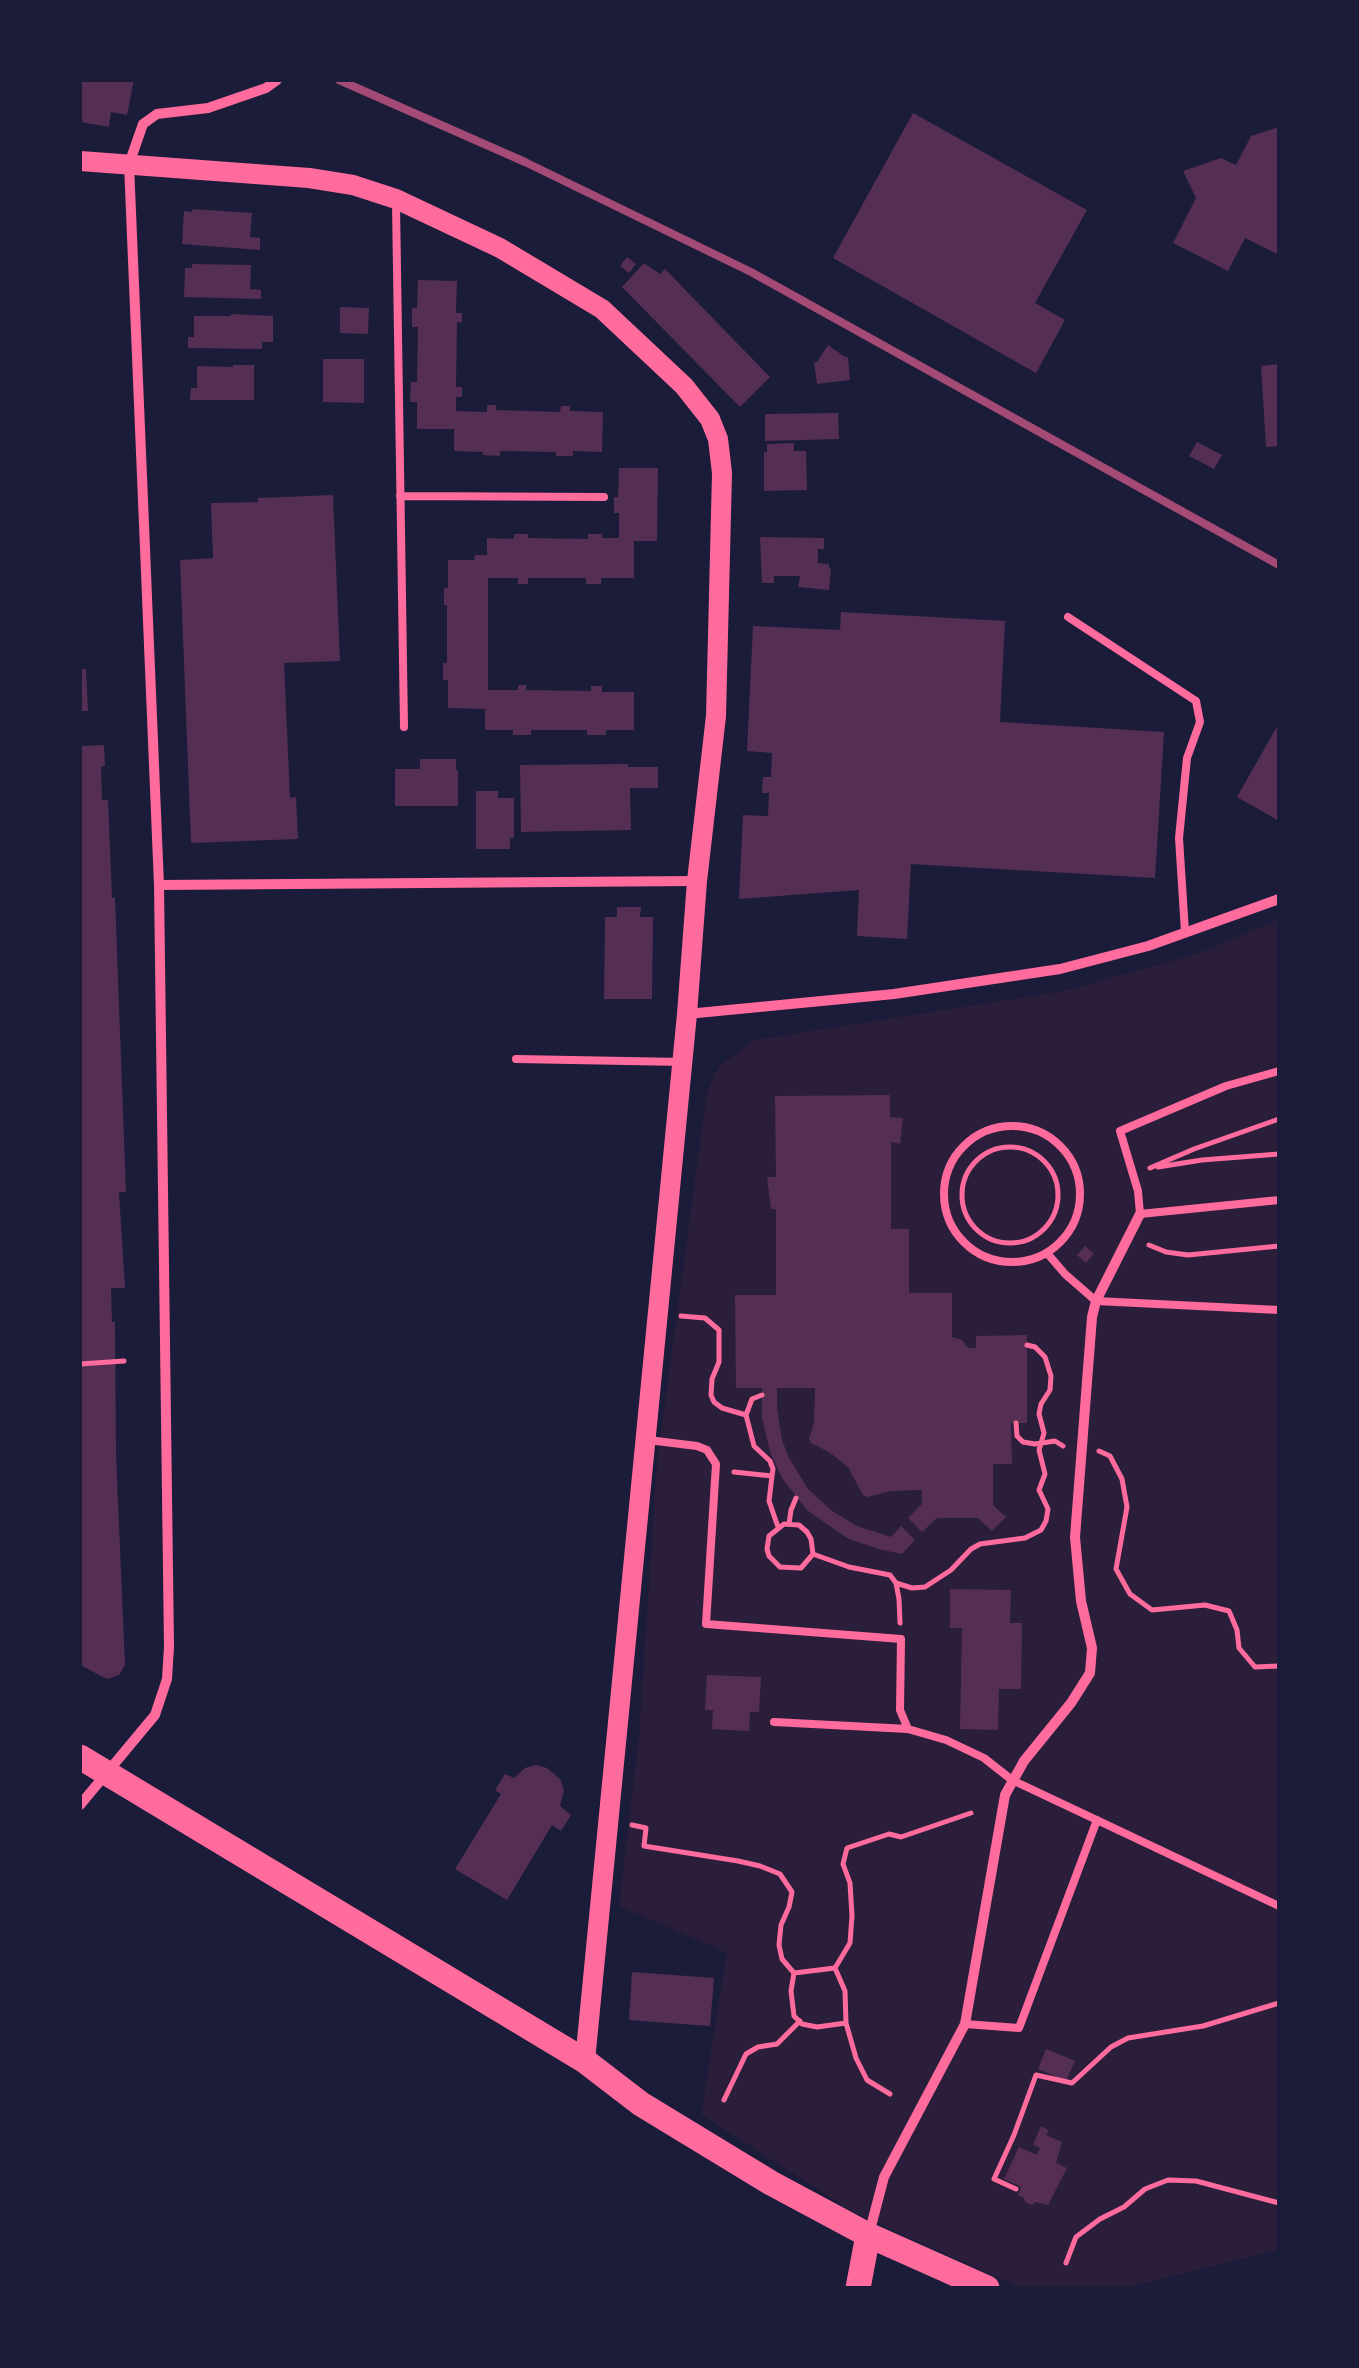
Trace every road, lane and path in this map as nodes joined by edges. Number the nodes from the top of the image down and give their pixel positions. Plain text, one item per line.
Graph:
1 (277, 80) edge
2 (80, 162) edge
3 (130, 164) junction
4 (396, 199) junction
5 (400, 496) junction
6 (604, 497) dead end
7 (1068, 617) dead end
8 (404, 726) dead end
9 (697, 880) junction
10 (159, 885) junction
11 (1279, 899) edge
12 (1186, 932) junction
13 (687, 1014) junction
14 (516, 1059) dead end
15 (682, 1062) junction
16 (1279, 1071) edge
17 (1279, 1119) edge
18 (1279, 1154) edge
19 (1279, 1200) edge
20 (1140, 1214) junction
21 (1007, 1243) joint
22 (1148, 1245) dead end
23 (1279, 1246) edge
24 (1047, 1253) junction
25 (1096, 1301) junction
26 (1279, 1310) edge
27 (677, 1315) dead end
28 (1027, 1346) dead end
29 (124, 1361) dead end
30 (80, 1364) edge
31 (762, 1395) dead end
32 (746, 1415) junction
33 (1016, 1422) dead end
34 (646, 1440) junction
35 (1041, 1443) junction
36 (1081, 1450) junction
37 (716, 1471) junction
38 (772, 1476) junction
39 (796, 1498) dead end
40 (789, 1524) junction
41 (778, 1527) junction
42 (813, 1554) junction
43 (896, 1583) junction
44 (899, 1599) dead end
45 (1279, 1666) edge
46 (774, 1722) dead end
47 (908, 1728) junction
48 (80, 1757) edge
49 (108, 1774) junction
50 (1012, 1780) junction
51 (80, 1804) edge
52 (971, 1813) dead end
53 (1097, 1820) junction
54 (630, 1825) dead end
55 (1279, 1906) edge
56 (834, 1968) junction
57 (794, 1973) junction
58 (1279, 2004) edge
59 (800, 2022) junction
60 (846, 2023) junction
61 (966, 2024) junction
62 (585, 2061) junction
63 (890, 2094) dead end
64 (724, 2100) dead end
65 (1016, 2189) dead end
66 (1279, 2203) edge
67 (868, 2235) junction
68 (1066, 2263) dead end
69 (858, 2288) edge
70 (986, 2288) edge

1 - 3 street
2 - 3 main road
3 - 4 main road
3 - 10 street
4 - 5 lane
4 - 9 main road
5 - 6 lane
5 - 8 lane
7 - 12 lane
9 - 10 street
9 - 13 main road
10 - 49 street
11 - 12 street
12 - 13 street
13 - 15 main road
14 - 15 lane
15 - 34 main road
16 - 20 lane
17 - 18 path
19 - 20 lane
20 - 25 street
21 - 21 path
22 - 23 path
24 - 24 lane
24 - 25 lane
25 - 26 lane
25 - 36 street
27 - 32 path
28 - 35 path
29 - 30 path
31 - 32 path
32 - 38 path
33 - 35 path
34 - 37 lane
34 - 62 main road
35 - 36 path
35 - 43 path
36 - 45 path
36 - 50 street
37 - 38 path
37 - 47 lane
38 - 41 path
39 - 40 path
40 - 41 path
40 - 42 path
41 - 42 path
42 - 43 path
43 - 44 path
46 - 47 lane
47 - 50 lane
48 - 49 main road
49 - 51 street
49 - 62 main road
50 - 53 lane
50 - 61 street
52 - 56 path
53 - 55 lane
53 - 61 lane
54 - 57 path
56 - 57 path
56 - 60 path
57 - 59 path
58 - 65 path
59 - 60 path
59 - 64 path
60 - 63 path
61 - 67 street
62 - 67 main road
66 - 68 path
67 - 69 main road
67 - 70 main road

